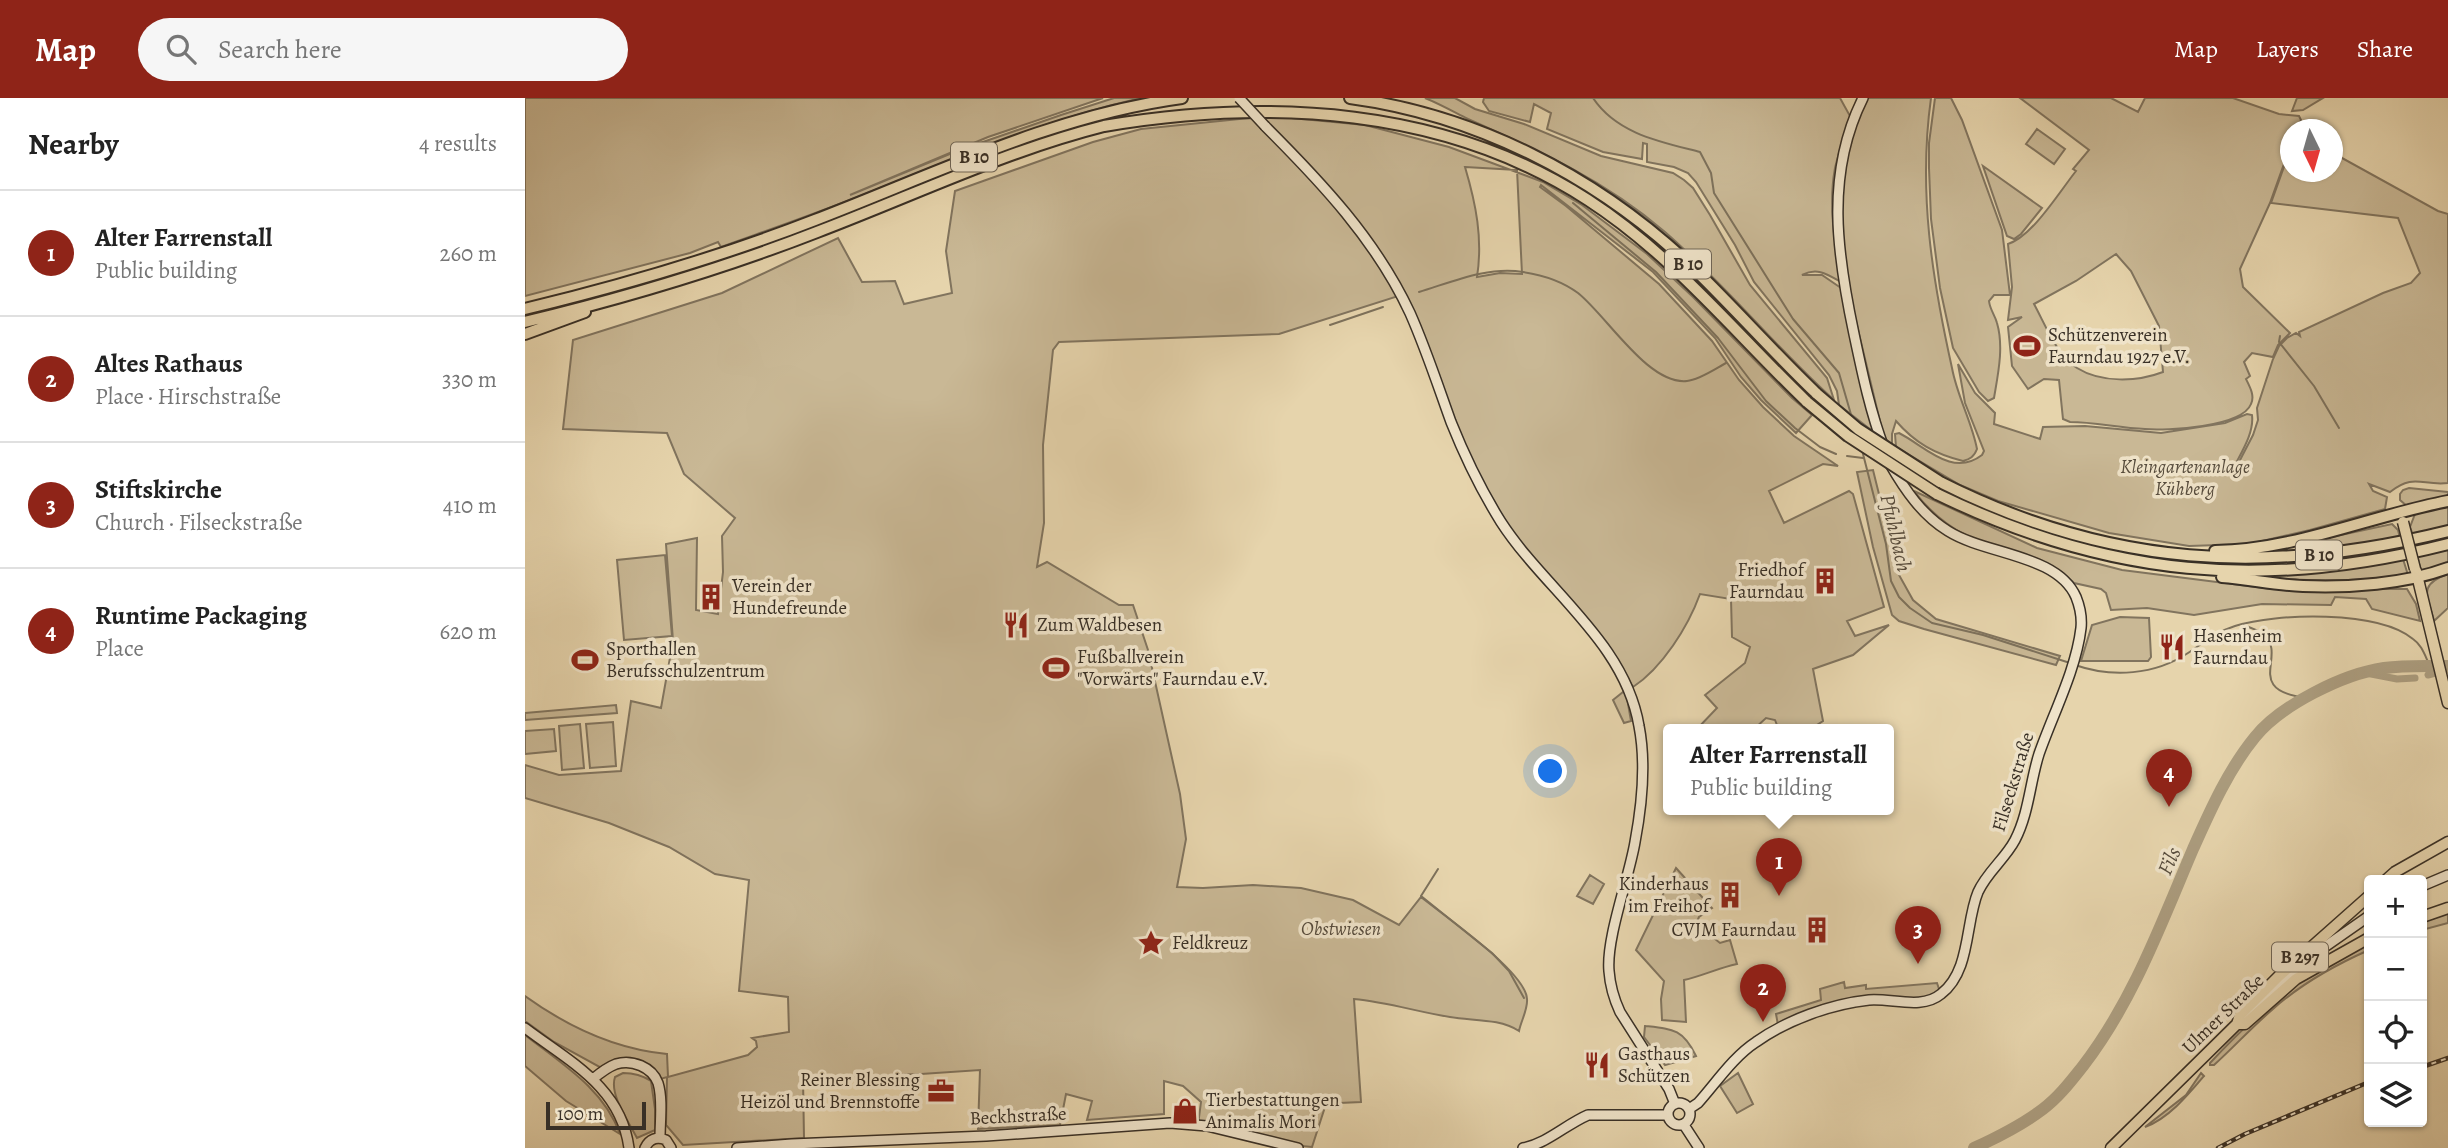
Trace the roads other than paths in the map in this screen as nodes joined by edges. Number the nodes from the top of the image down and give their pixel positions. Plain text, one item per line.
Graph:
1 (1182, 98) edge
2 (1240, 98) edge
3 (1350, 98) edge
4 (1863, 98) edge
5 (601, 303) junction
6 (525, 309) edge
7 (525, 322) edge
8 (525, 334) edge
9 (2448, 501) edge
10 (2402, 518) junction
11 (2448, 531) edge
12 (2448, 544) edge
13 (2187, 556) junction
14 (2448, 568) edge
15 (2196, 569) junction
16 (2417, 574) junction
17 (2448, 703) edge
18 (2448, 842) edge
19 (2392, 875) edge
20 (2448, 875) edge
21 (2427, 884) edge
22 (2364, 900) edge
23 (2448, 908) edge
24 (2427, 915) edge
25 (2364, 919) edge
26 (2364, 941) edge
27 (2237, 1024) junction
28 (525, 1028) edge
29 (593, 1079) junction
30 (1675, 1104) junction
31 (1689, 1109) junction
32 (1667, 1115) junction
33 (1683, 1125) junction
34 (660, 1138) junction
35 (629, 1148) edge
36 (645, 1148) edge
37 (671, 1148) edge
38 (737, 1148) edge
39 (1298, 1148) edge
40 (1523, 1148) edge
41 (1699, 1148) edge
42 (2111, 1148) edge

1 - 6 highway, B 10
2 - 30 street, bridge
3 - 13 highway, B 10, bridge
4 - 31 street, Filseckstraße
5 - 7 highway, B 10
5 - 8 highway, B 10
5 - 15 highway, B 10, bridge
9 - 10 highway
10 - 13 highway, B 10
10 - 16 main road, bridge
11 - 13 highway, B 10
12 - 15 highway, B 10
14 - 16 highway
15 - 16 highway
16 - 17 main road
18 - 19 main road
20 - 21 street
22 - 27 main road, B 297
23 - 24 main road
25 - 27 street, Ulmer Straße
26 - 27 main road, B 297
27 - 42 main road, Ulmer Straße / B 297
28 - 29 street
29 - 34 street
29 - 35 street
30 - 31 street
30 - 32 street
31 - 33 street
32 - 33 street
32 - 40 street
33 - 41 street
34 - 36 street
34 - 37 street
38 - 39 street, Beckhstraße

